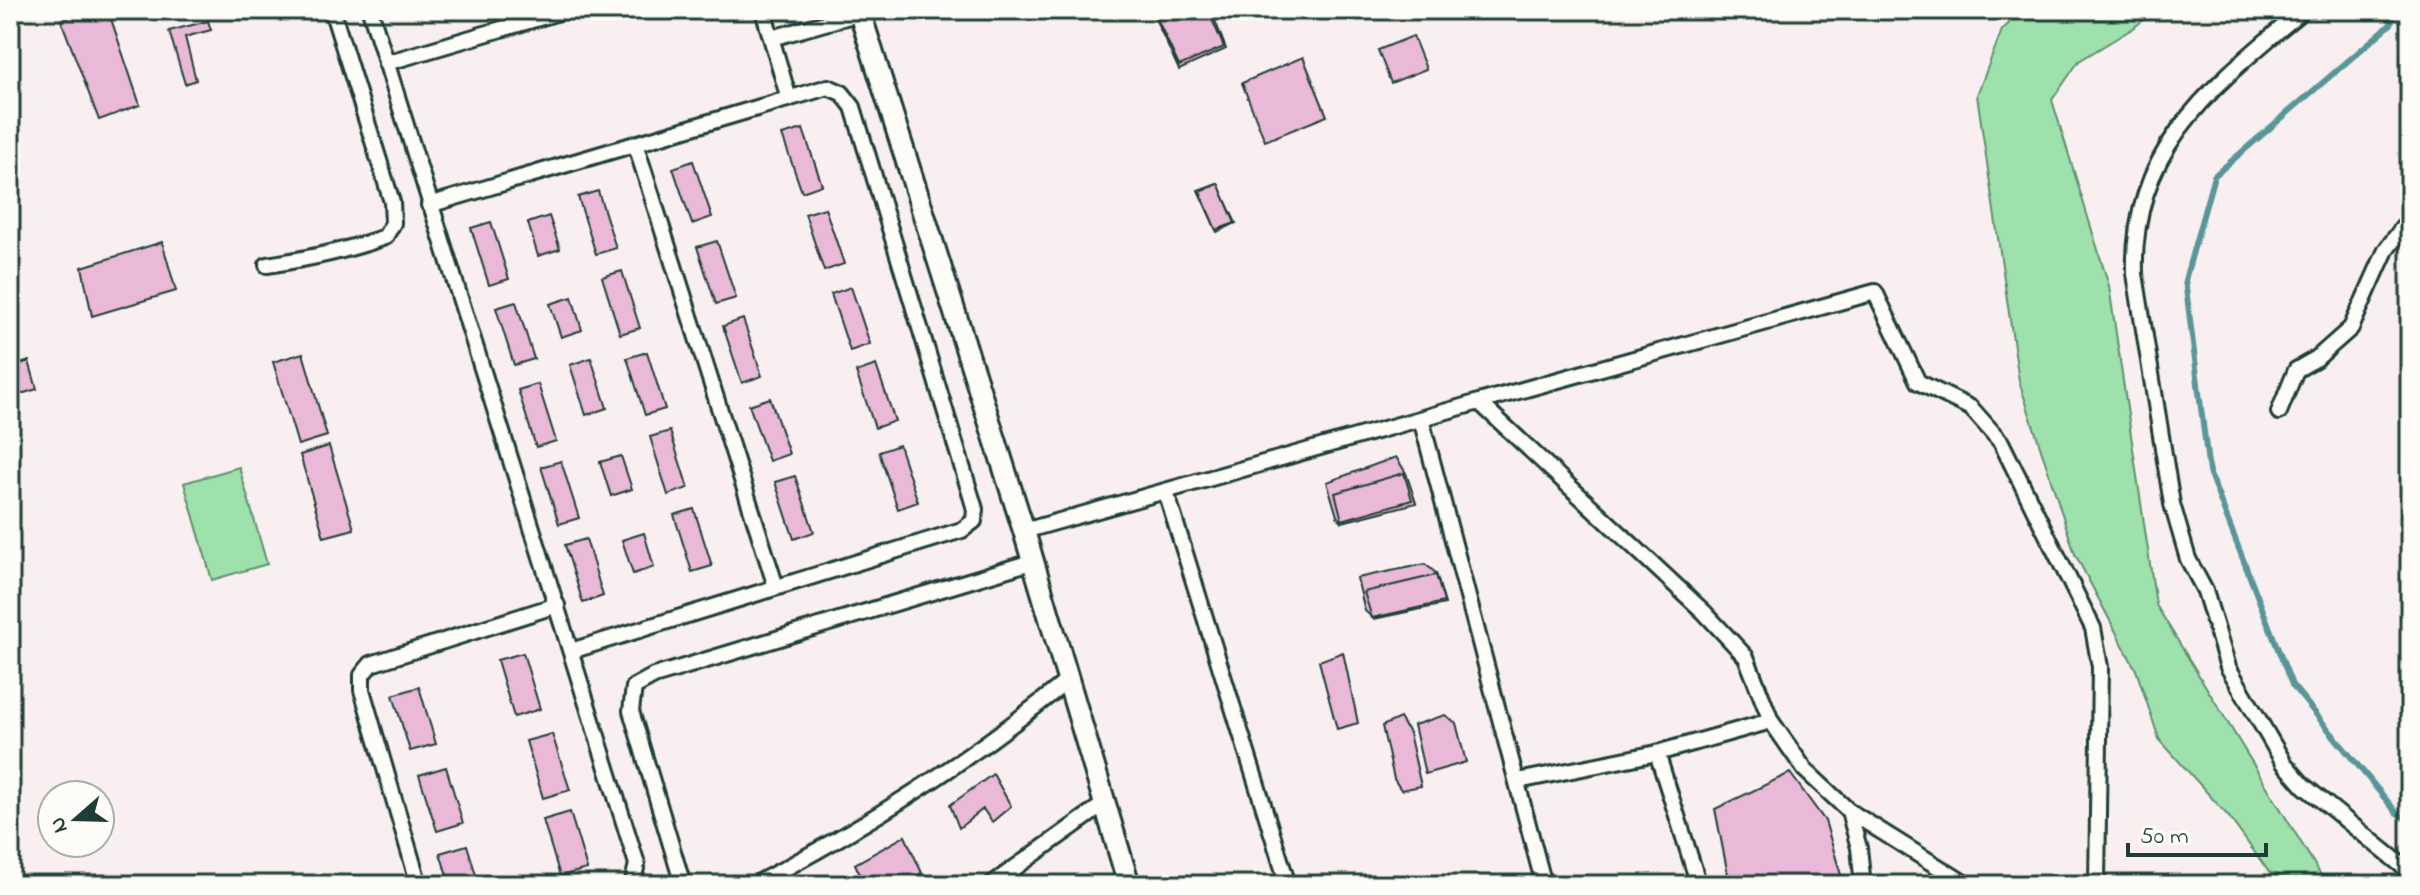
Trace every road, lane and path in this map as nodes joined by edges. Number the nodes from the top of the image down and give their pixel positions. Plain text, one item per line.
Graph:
1 (332, 10) edge
2 (370, 10) edge
3 (566, 10) edge
4 (763, 10) edge
5 (2303, 10) edge
6 (859, 12) edge
7 (772, 38) junction
8 (386, 63) junction
9 (789, 99) junction
10 (636, 146) junction
11 (429, 205) junction
12 (2410, 218) edge
13 (267, 265) dead end
14 (1479, 402) junction
15 (2279, 412) dead end
16 (1421, 419) junction
17 (1166, 492) junction
18 (1024, 531) junction
19 (1031, 562) junction
20 (776, 587) junction
21 (557, 605) junction
22 (571, 651) junction
23 (1067, 681) junction
24 (1771, 721) junction
25 (1657, 753) junction
26 (1518, 781) junction
27 (1104, 804) junction
28 (1849, 811) junction
29 (2410, 872) edge
30 (419, 885) edge
31 (632, 885) edge
32 (683, 885) edge
33 (754, 885) edge
34 (991, 885) edge
35 (1129, 885) edge
36 (1288, 885) edge
37 (1544, 885) edge
38 (1699, 885) edge
39 (1863, 885) edge
40 (1967, 885) edge
41 (2097, 885) edge

1 - 13 street
2 - 8 street
3 - 8 street
4 - 7 street
5 - 29 street
6 - 7 street
6 - 18 street
7 - 9 street
8 - 11 street
9 - 10 street
9 - 20 street
10 - 11 street
10 - 20 street
11 - 21 street
12 - 15 street
14 - 16 street
14 - 24 street
14 - 41 street
16 - 17 street
16 - 26 street
17 - 18 street
17 - 36 street
18 - 19 street
19 - 23 street
19 - 32 street
20 - 22 street
21 - 22 street
21 - 30 street
22 - 31 street
23 - 27 street
23 - 33 street
24 - 25 street
24 - 28 street
25 - 26 street
25 - 38 street
26 - 37 street
27 - 34 street
27 - 35 street
28 - 39 street
28 - 40 street

